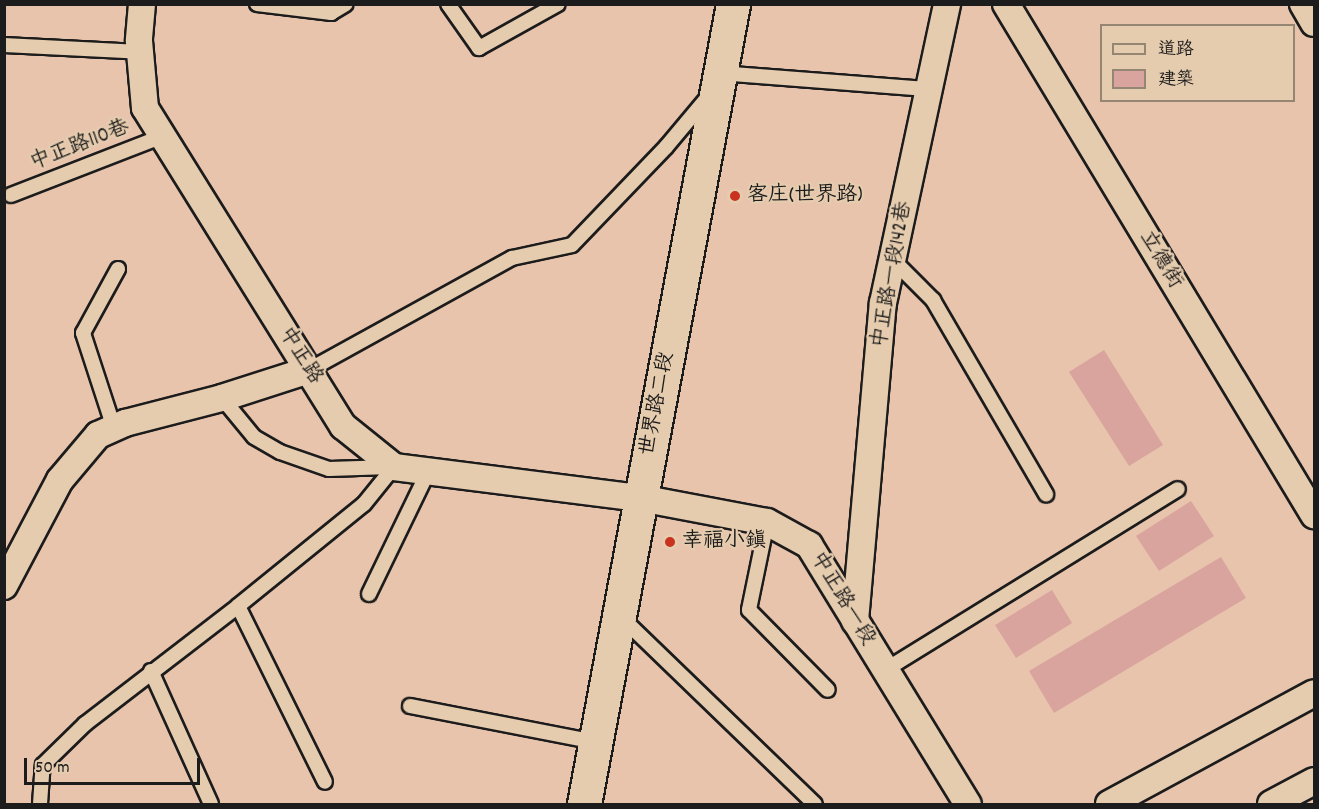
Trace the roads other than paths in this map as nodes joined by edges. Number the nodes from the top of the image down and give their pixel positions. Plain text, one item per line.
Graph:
1 (142, 4) edge
2 (257, 4) edge
3 (346, 4) edge
4 (448, 4) edge
5 (558, 4) edge
6 (733, 4) edge
7 (947, 4) edge
8 (1006, 4) edge
9 (1303, 4) edge
10 (1314, 23) edge
11 (4, 45) edge
12 (140, 52) junction
13 (719, 79) junction
14 (929, 89) junction
15 (163, 136) junction
16 (11, 195) dead end
17 (893, 260) junction
18 (118, 268) dead end
19 (309, 370) junction
20 (222, 398) junction
21 (114, 428) junction
22 (394, 467) junction
23 (428, 472) junction
24 (1178, 489) dead end
25 (1046, 494) dead end
26 (640, 498) junction
27 (1314, 515) edge
28 (767, 522) junction
29 (4, 586) edge
30 (369, 594) dead end
31 (238, 606) junction
32 (619, 615) junction
33 (855, 621) junction
34 (885, 670) junction
35 (151, 671) junction
36 (828, 690) dead end
37 (1314, 693) edge
38 (410, 706) dead end
39 (596, 742) junction
40 (1314, 781) edge
41 (325, 782) dead end
42 (40, 804) edge
43 (211, 804) edge
44 (584, 804) edge
45 (814, 804) edge
46 (968, 804) edge
47 (1109, 804) edge
48 (1271, 804) edge

1 - 12 street, 中正路
2 - 3 lane
4 - 5 lane
6 - 13 main road, 世界路二段
7 - 14 street, 中正路一段142巷
8 - 27 street, 立德街
9 - 10 street
11 - 12 lane
12 - 15 street, 中正路
13 - 14 lane
13 - 19 lane
13 - 26 main road, 世界路二段
14 - 17 street, 中正路一段142巷
15 - 16 lane, 中正路110巷
15 - 19 street, 中正路
17 - 25 lane
17 - 33 street, 中正路一段142巷
18 - 21 lane
19 - 20 street
19 - 22 street, 中正路
20 - 21 street
20 - 22 lane
21 - 29 street
22 - 23 street
22 - 31 lane
23 - 26 street
23 - 30 lane
24 - 34 lane
26 - 28 street, 中正路一段
26 - 32 main road, 世界路二段
28 - 33 street, 中正路一段
28 - 36 lane
31 - 35 lane
31 - 41 lane
32 - 39 main road, 世界路二段
32 - 45 lane
33 - 34 street, 中正路一段
34 - 46 street, 中正路一段
35 - 42 lane
35 - 43 lane
37 - 47 street
38 - 39 lane
39 - 44 main road, 世界路二段
40 - 48 street

